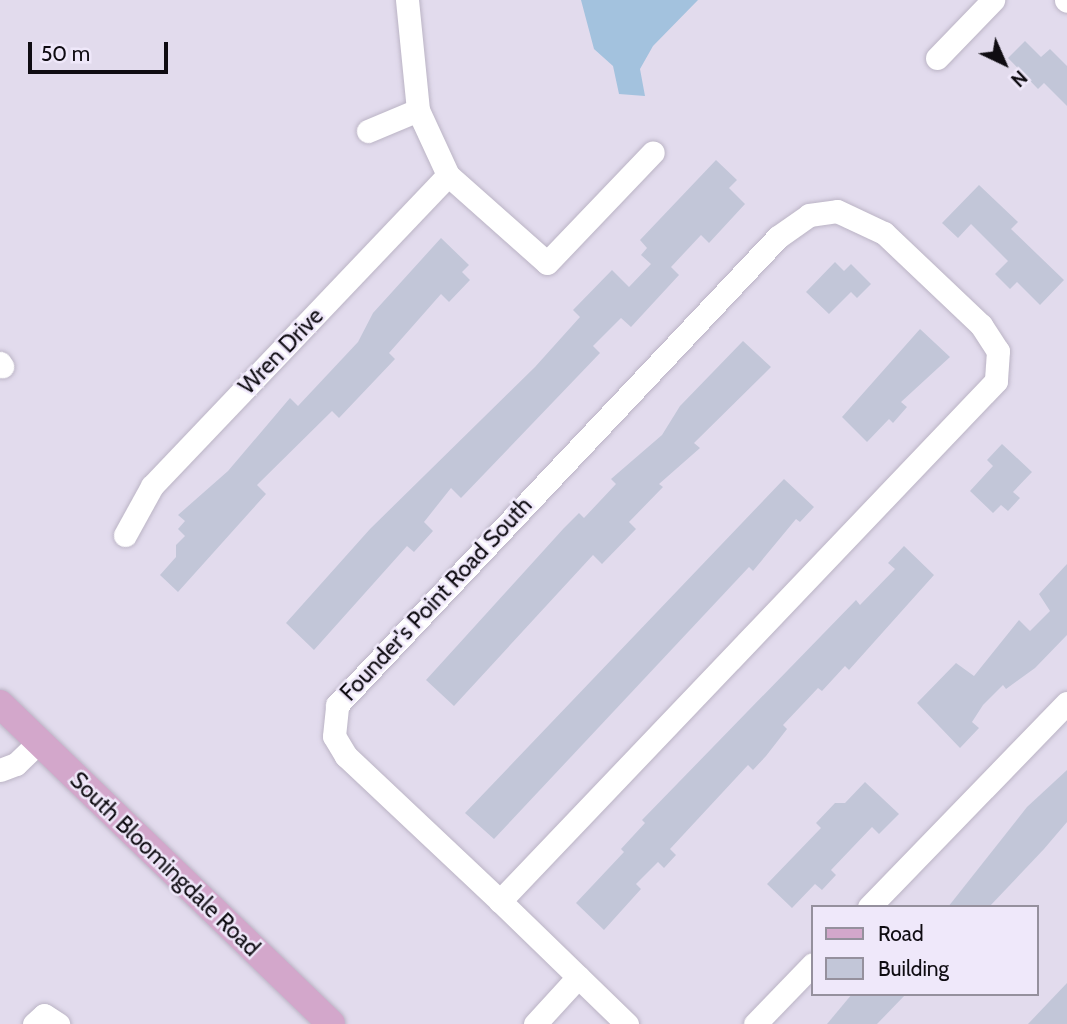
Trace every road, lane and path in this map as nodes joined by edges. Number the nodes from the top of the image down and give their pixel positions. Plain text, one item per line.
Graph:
1 (407, 0) edge
2 (993, 0) edge
3 (937, 58) dead end
4 (418, 110) junction
5 (368, 131) dead end
6 (653, 152) dead end
7 (448, 175) junction
8 (125, 534) dead end
9 (0, 704) edge
10 (1067, 704) edge
11 (39, 741) junction
12 (0, 770) edge
13 (500, 901) junction
14 (871, 905) edge
15 (811, 966) edge
16 (578, 977) junction
17 (331, 1024) edge
18 (535, 1024) edge
19 (627, 1024) edge
20 (755, 1024) edge

1 - 4 street
2 - 3 street
4 - 5 street
4 - 7 street
6 - 7 street
7 - 8 street, Wren Drive
9 - 11 main road, South Bloomingdale Road
10 - 14 street
11 - 12 street
11 - 17 main road, South Bloomingdale Road
13 - 13 street, Founder's Point Road South
13 - 16 street, Founder's Point Road South
15 - 20 street
16 - 18 street
16 - 19 street, Founder's Point Road South

